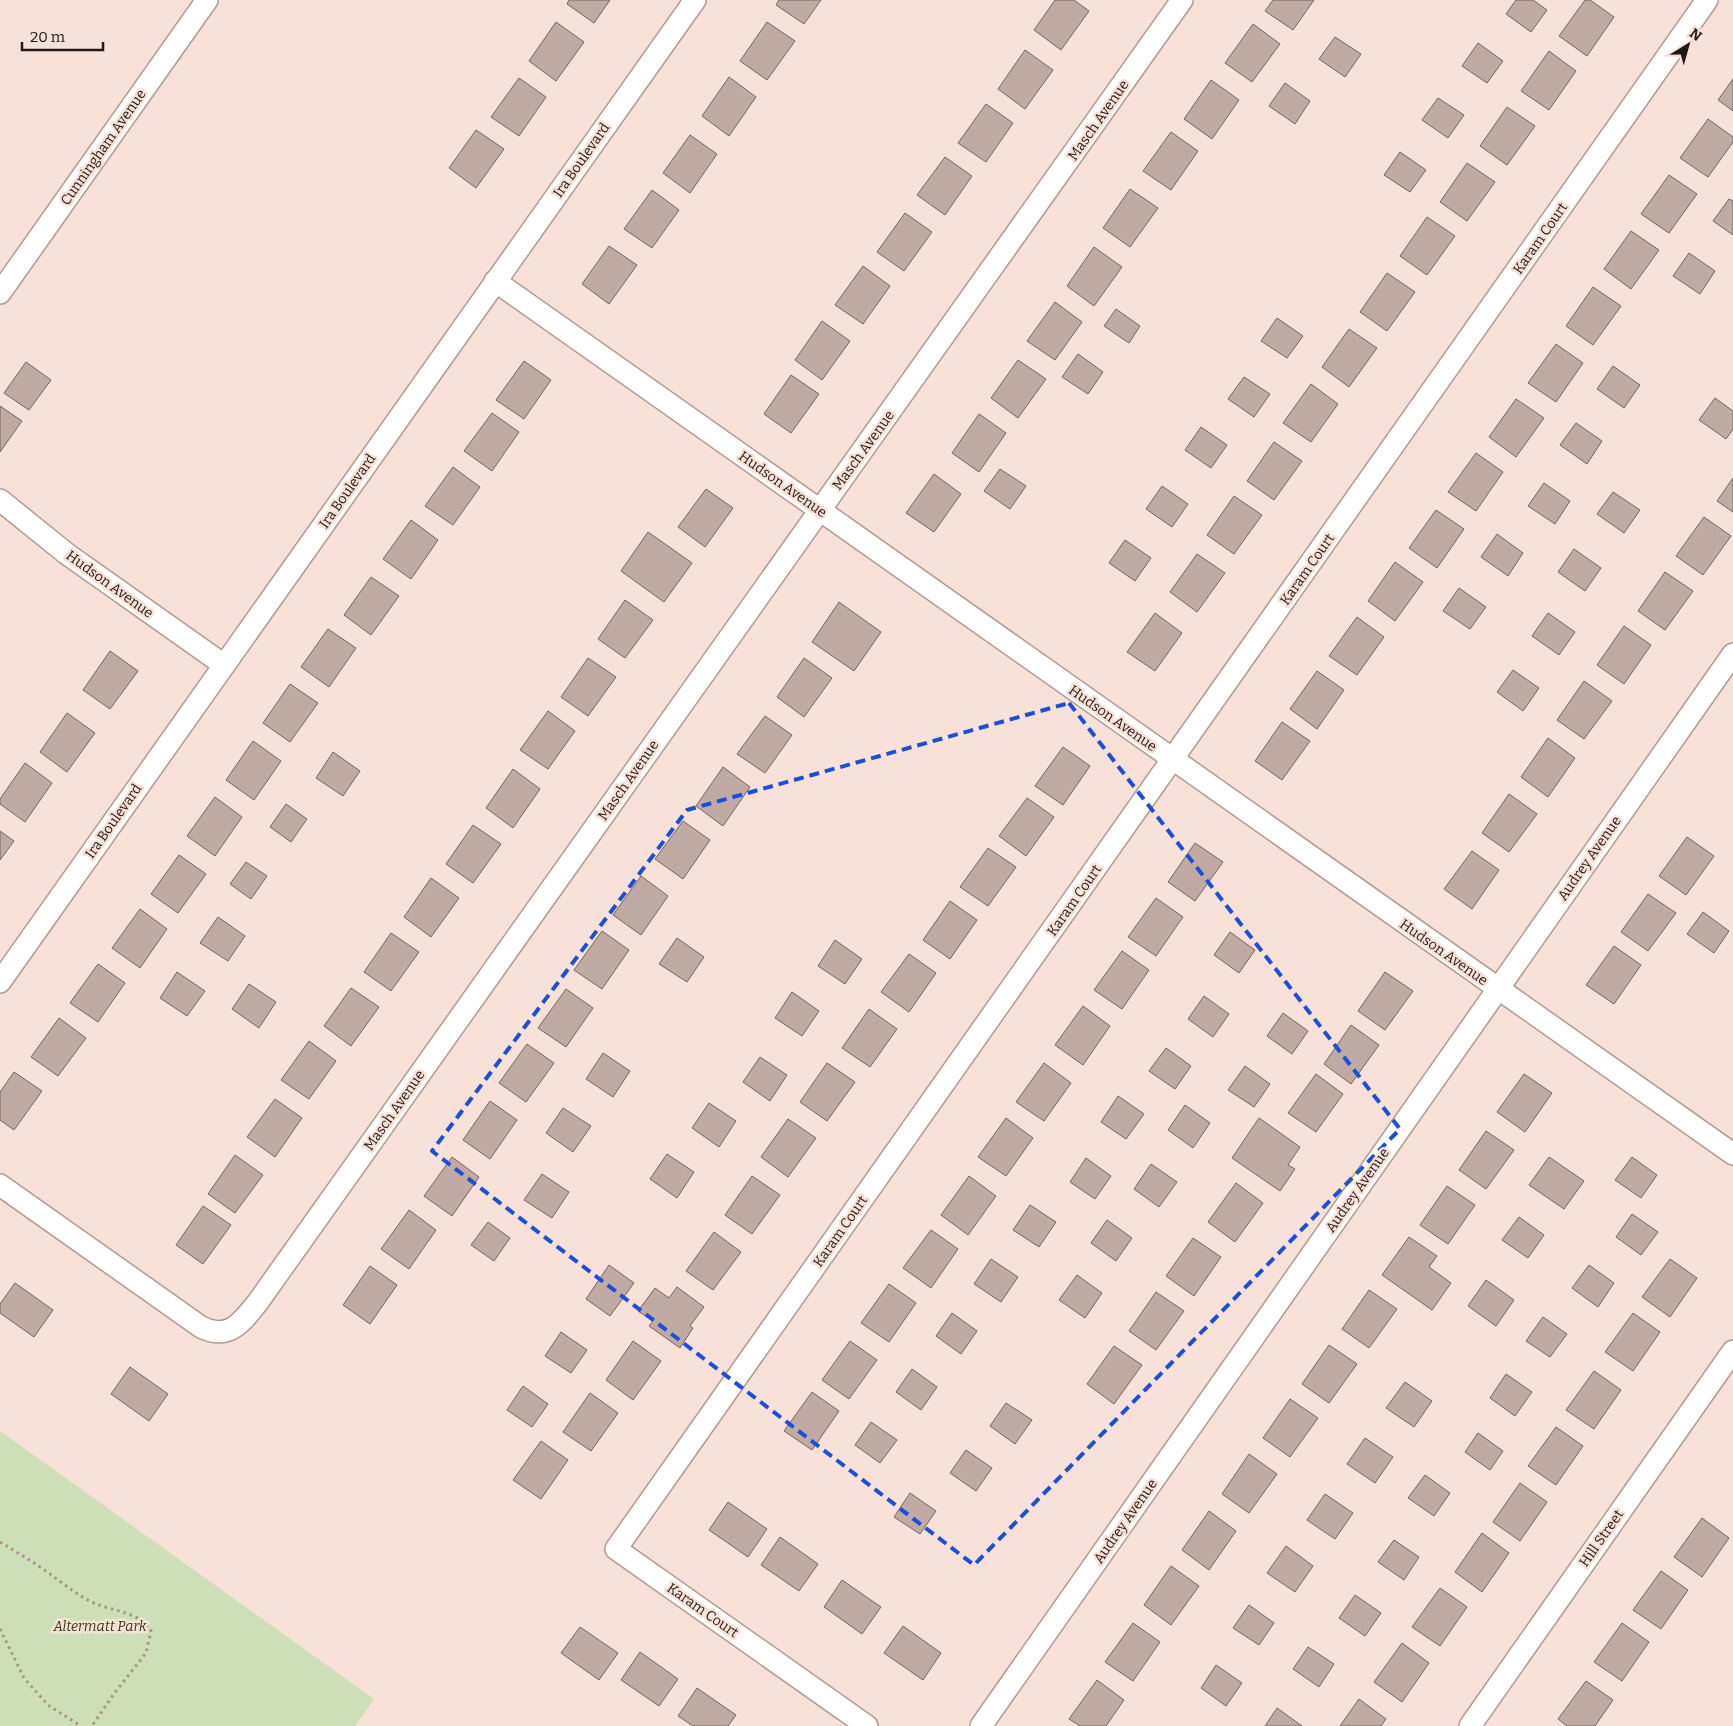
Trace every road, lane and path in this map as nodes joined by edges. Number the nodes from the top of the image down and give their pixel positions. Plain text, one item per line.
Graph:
1 (207, 0) edge
2 (695, 0) edge
3 (1182, 0) edge
4 (1707, 0) edge
5 (495, 281) junction
6 (0, 293) edge
7 (0, 500) edge
8 (820, 510) junction
9 (1733, 654) edge
10 (224, 665) junction
11 (1173, 760) junction
12 (0, 982) edge
13 (1497, 989) junction
14 (1733, 1154) edge
15 (0, 1184) edge
16 (1733, 1351) edge
17 (0, 1542) edge
18 (0, 1628) edge
19 (81, 1726) edge
20 (92, 1726) edge
21 (867, 1726) edge
22 (981, 1726) edge
23 (1470, 1726) edge

1 - 6 street, Cunningham Avenue
2 - 5 street, Ira Boulevard
3 - 8 street, Masch Avenue
4 - 11 street, Karam Court
5 - 8 street, Hudson Avenue
5 - 10 street, Ira Boulevard
7 - 10 street, Hudson Avenue
8 - 11 street, Hudson Avenue
8 - 15 street, Masch Avenue
9 - 13 street, Audrey Avenue
10 - 12 street, Ira Boulevard
11 - 13 street, Hudson Avenue
11 - 21 street, Karam Court
13 - 14 street, Hudson Avenue
13 - 22 street, Audrey Avenue
16 - 23 street, Hill Street
17 - 20 path
18 - 19 path

